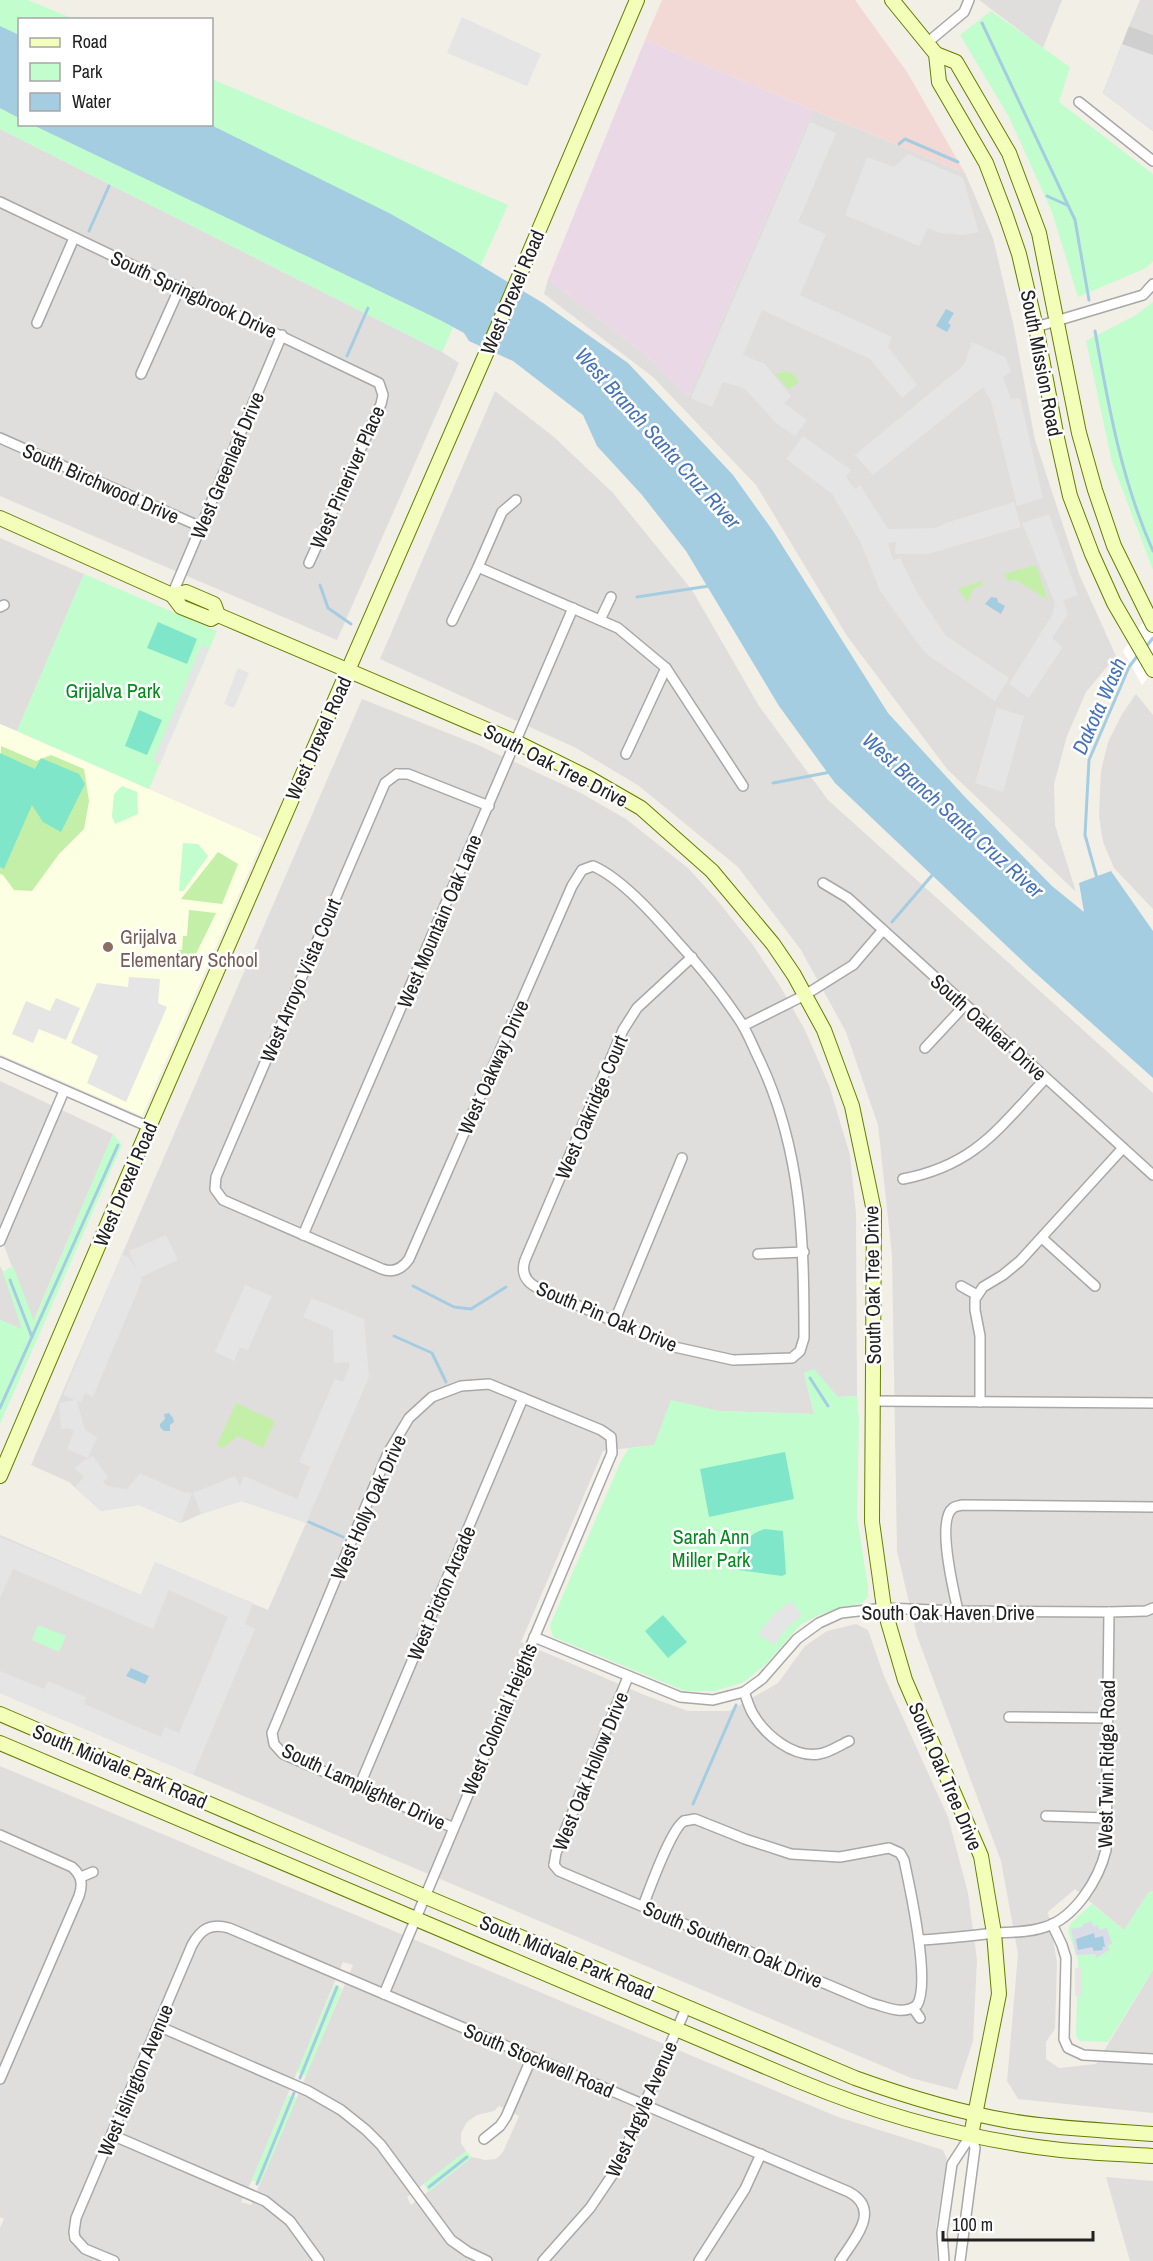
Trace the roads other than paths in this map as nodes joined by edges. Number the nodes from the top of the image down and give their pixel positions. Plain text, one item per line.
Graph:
1 (637, 0) edge
2 (892, 0) edge
3 (969, 0) edge
4 (932, 48) junction
5 (1079, 102) dead end
6 (1153, 161) edge
7 (0, 201) edge
8 (74, 238) junction
9 (1153, 284) edge
10 (180, 287) junction
11 (1058, 320) junction
12 (37, 323) dead end
13 (1036, 327) junction
14 (282, 335) junction
15 (141, 374) dead end
16 (386, 390) joint
17 (0, 438) edge
18 (516, 500) dead end
19 (0, 518) edge
20 (201, 527) junction
21 (309, 563) dead end
22 (478, 567) junction
23 (172, 595) junction
24 (611, 597) dead end
25 (573, 608) junction
26 (600, 620) junction
27 (1150, 620) edge
28 (452, 621) dead end
29 (666, 669) junction
30 (1153, 670) edge
31 (348, 671) junction
32 (516, 742) junction
33 (626, 754) dead end
34 (742, 786) dead end
35 (489, 806) junction
36 (823, 883) dead end
37 (883, 930) junction
38 (692, 957) junction
39 (805, 995) junction
40 (965, 1005) junction
41 (743, 1026) junction
42 (925, 1048) dead end
43 (0, 1062) edge
44 (1046, 1078) junction
45 (64, 1091) junction
46 (149, 1126) junction
47 (1123, 1148) junction
48 (682, 1158) dead end
49 (1153, 1175) edge
50 (903, 1179) dead end
51 (303, 1235) junction
52 (1042, 1238) junction
53 (0, 1240) edge
54 (804, 1252) junction
55 (758, 1254) dead end
56 (525, 1277) junction
57 (516, 1283) dead end
58 (961, 1286) dead end
59 (1095, 1286) dead end
60 (977, 1294) junction
61 (615, 1320) junction
62 (524, 1398) junction
63 (873, 1401) junction
64 (980, 1402) junction
65 (1153, 1403) edge
66 (615, 1441) joint
67 (0, 1476) edge
68 (1153, 1507) edge
69 (884, 1608) junction
70 (1153, 1608) edge
71 (958, 1611) junction
72 (1109, 1612) junction
73 (534, 1637) junction
74 (628, 1677) junction
75 (744, 1692) junction
76 (0, 1714) edge
77 (1009, 1717) dead end
78 (1108, 1718) junction
79 (849, 1741) dead end
80 (0, 1743) edge
81 (271, 1745) joint
82 (359, 1787) junction
83 (1046, 1816) dead end
84 (1107, 1818) junction
85 (454, 1828) junction
86 (0, 1835) edge
87 (551, 1867) joint
88 (93, 1872) dead end
89 (81, 1877) junction
90 (426, 1897) junction
91 (643, 1906) junction
92 (417, 1919) junction
93 (205, 1923) joint
94 (1052, 1924) junction
95 (994, 1933) junction
96 (919, 1940) junction
97 (384, 1994) junction
98 (686, 2008) junction
99 (914, 2008) junction
100 (920, 2018) dead end
101 (158, 2026) junction
102 (677, 2029) junction
103 (1068, 2049) junction
104 (1059, 2055) dead end
105 (532, 2057) junction
106 (1153, 2059) edge
107 (0, 2079) edge
108 (645, 2105) junction
109 (976, 2114) junction
110 (1153, 2134) edge
111 (112, 2135) junction
112 (971, 2135) junction
113 (484, 2139) dead end
114 (761, 2154) junction
115 (1153, 2156) edge
116 (876, 2204) dead end
117 (865, 2207) junction
118 (75, 2238) junction
119 (64, 2243) dead end
120 (317, 2258) edge
121 (114, 2261) edge
122 (305, 2261) edge
123 (488, 2261) edge
124 (543, 2261) edge
125 (699, 2261) edge
126 (840, 2261) edge
127 (944, 2261) edge
128 (960, 2261) edge

1 - 31 main road, West Drexel Road
2 - 4 main road, South Mission Road
3 - 4 street
4 - 11 main road, South Mission Road
4 - 13 main road, South Mission Road
5 - 6 street
7 - 8 street, South Springbrook Drive
8 - 10 street, South Springbrook Drive
8 - 12 street
9 - 11 street
10 - 14 street, South Springbrook Drive
10 - 15 street
11 - 13 street
11 - 27 main road, South Mission Road
13 - 30 main road, South Mission Road
14 - 16 street, South Springbrook Drive
14 - 20 street, West Greenleaf Drive
16 - 21 street, West Pineriver Place
17 - 20 street, South Birchwood Drive
18 - 22 street
19 - 23 main road, South Oak Tree Drive
20 - 23 street, West Greenleaf Drive
22 - 25 street
22 - 28 street
23 - 31 main road, South Oak Tree Drive
24 - 26 street
25 - 26 street
25 - 32 street, West Mountain Oak Lane
26 - 29 street
29 - 33 street
29 - 34 street
31 - 32 main road, South Oak Tree Drive
31 - 46 main road, West Drexel Road
32 - 35 street, West Mountain Oak Lane
32 - 39 main road, South Oak Tree Drive
35 - 51 street, West Mountain Oak Lane
35 - 51 street, West Arroyo Vista Court
36 - 37 street, South Oakleaf Drive
37 - 39 street
37 - 40 street, South Oakleaf Drive
38 - 41 street
38 - 51 street, West Oakway Drive
38 - 56 street, West Oakridge Court
39 - 41 street
39 - 63 main road, South Oak Tree Drive
40 - 42 street
40 - 44 street, South Oakleaf Drive
41 - 54 street
43 - 45 street
44 - 47 street, South Oakleaf Drive
44 - 50 street
45 - 46 street
45 - 53 street
46 - 67 main road, West Drexel Road
47 - 49 street, South Oakleaf Drive
47 - 52 street
48 - 61 street
52 - 59 street
52 - 60 street
54 - 55 street
54 - 61 street, South Pin Oak Drive
56 - 57 street
56 - 61 street, South Pin Oak Drive
58 - 60 street
60 - 64 street
62 - 66 street, West Holly Oak Drive
62 - 81 street, West Holly Oak Drive
62 - 82 street, West Picton Arcade
63 - 64 street
63 - 69 main road, South Oak Tree Drive
64 - 65 street
66 - 73 street, West Colonial Heights
68 - 71 street
69 - 71 street, South Oak Haven Drive
69 - 75 street, South Oak Haven Drive
69 - 95 main road, South Oak Tree Drive
70 - 72 street, South Oak Haven Drive
71 - 72 street, South Oak Haven Drive
72 - 78 street, West Twin Ridge Road
73 - 74 street, South Oak Haven Drive
73 - 85 street, West Colonial Heights
74 - 75 street, South Oak Haven Drive
74 - 87 street, West Oak Hollow Drive
75 - 79 street
76 - 90 main road, South Midvale Park Road
77 - 78 street
78 - 84 street, West Twin Ridge Road
80 - 92 main road, South Midvale Park Road
81 - 82 street, South Lamplighter Drive
82 - 85 street, South Lamplighter Drive
83 - 84 street
84 - 94 street, West Twin Ridge Road
85 - 90 street, West Colonial Heights
86 - 89 street
87 - 91 street, South Southern Oak Drive
88 - 89 street
89 - 107 street
90 - 92 street, West Colonial Heights
90 - 98 main road, South Midvale Park Road
91 - 96 street
91 - 99 street, South Southern Oak Drive
92 - 97 street, West Colonial Heights
92 - 102 main road, South Midvale Park Road
93 - 97 street, South Stockwell Road
93 - 101 street, West Islington Avenue
94 - 95 street, West Twin Ridge Road
94 - 103 street
95 - 96 street, West Twin Ridge Road
95 - 109 main road, South Oak Tree Drive
96 - 99 street
97 - 105 street, South Stockwell Road
98 - 102 street, West Argyle Avenue
98 - 109 main road, South Midvale Park Road
99 - 100 street
101 - 111 street, West Islington Avenue
101 - 123 street
102 - 108 street, West Argyle Avenue
102 - 112 main road, South Midvale Park Road
103 - 104 street
103 - 106 street
105 - 108 street, South Stockwell Road
105 - 113 street
108 - 114 street, South Stockwell Road
108 - 124 street, West Argyle Avenue
109 - 110 main road, South Midvale Park Road
109 - 112 main road, South Oak Tree Drive
111 - 118 street, West Islington Avenue
111 - 120 street
112 - 115 main road, South Midvale Park Road
112 - 127 street
112 - 128 street
114 - 117 street, South Stockwell Road
114 - 125 street
116 - 117 street
117 - 126 street
118 - 119 street
118 - 121 street
120 - 122 street

